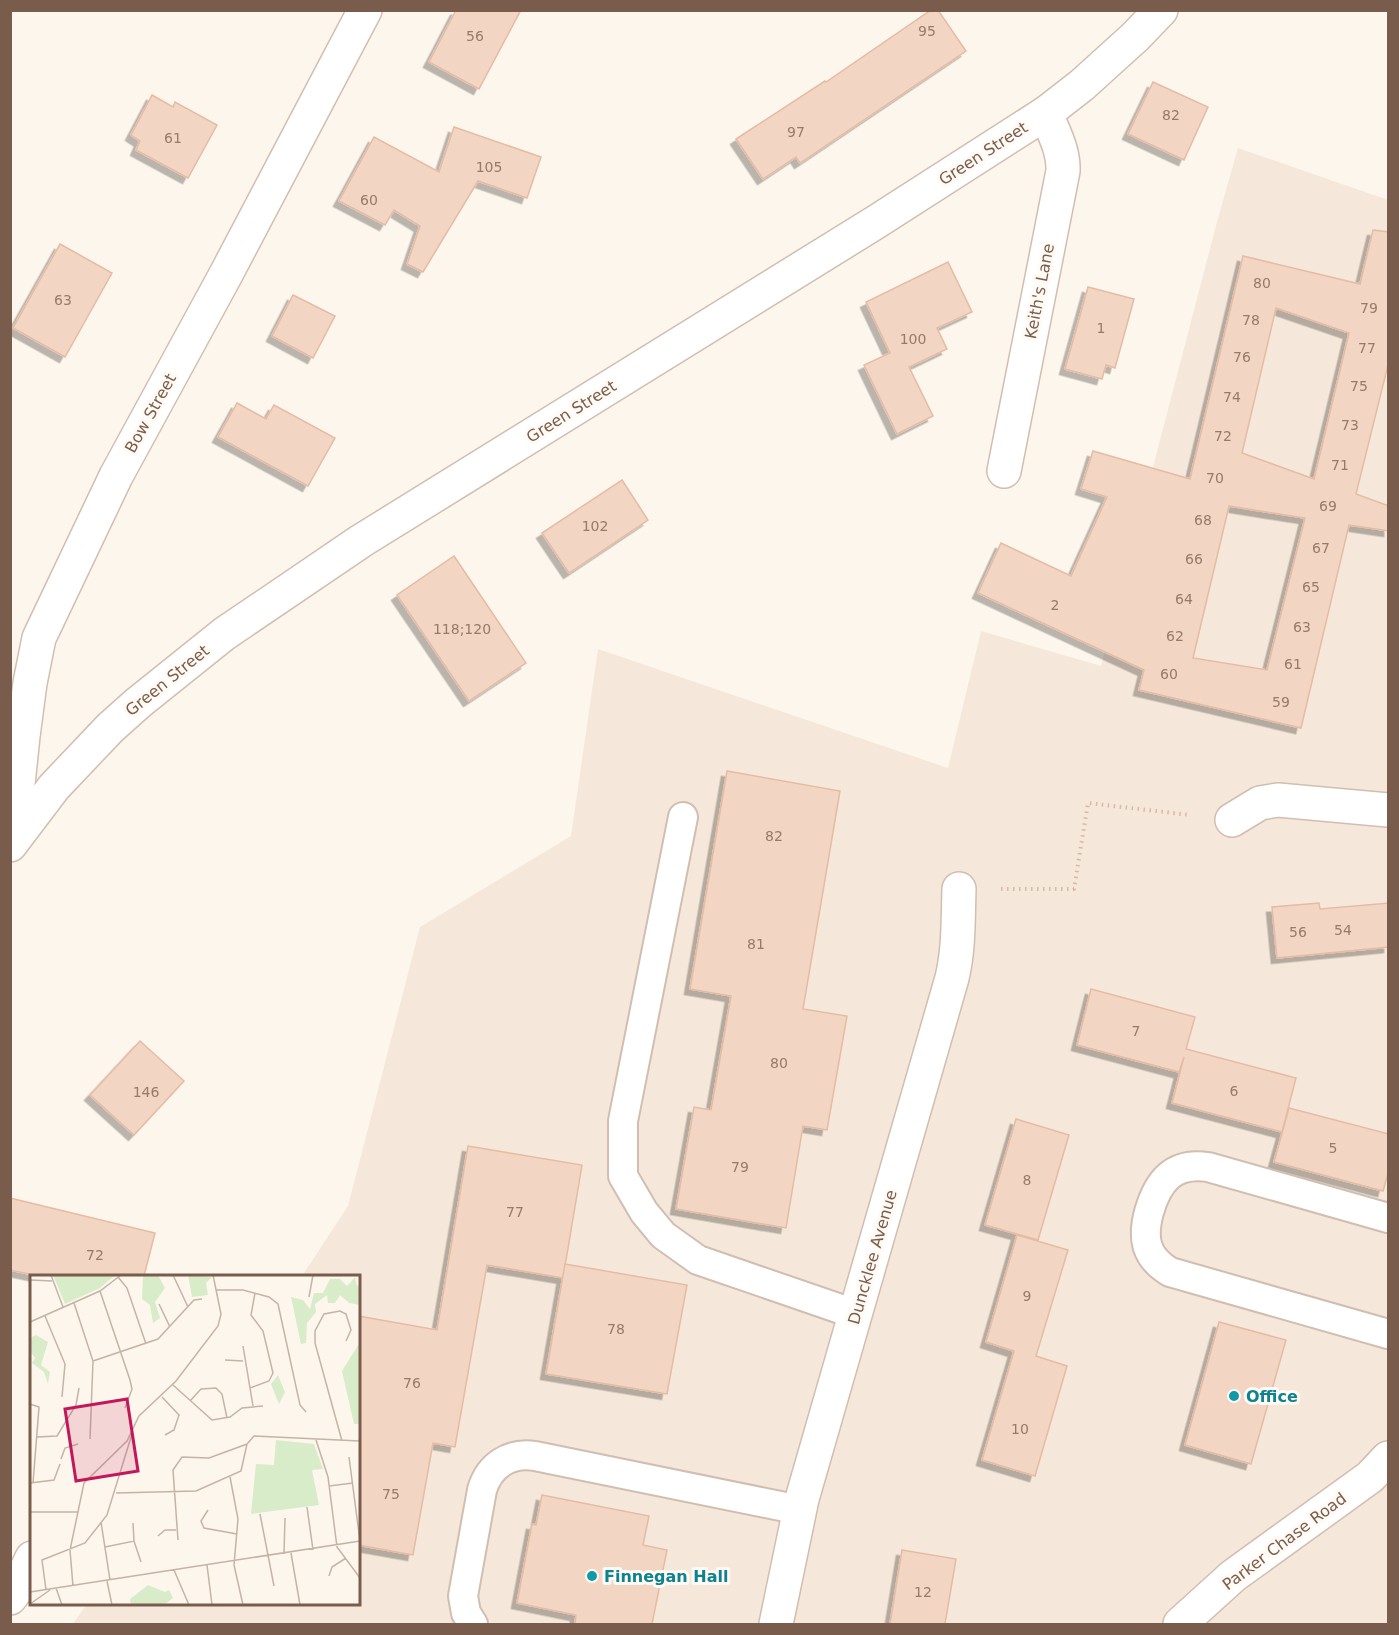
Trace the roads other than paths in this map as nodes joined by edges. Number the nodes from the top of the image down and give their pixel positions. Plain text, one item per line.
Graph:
1 (364, 10) edge
2 (1161, 10) edge
3 (1046, 113) junction
4 (1004, 471) dead end
5 (1389, 810) edge
6 (683, 817) dead end
7 (1232, 820) road end
8 (11, 844) edge
9 (959, 889) road end
10 (1389, 1218) edge
11 (855, 1314) junction
12 (1389, 1334) edge
13 (1389, 1458) edge
14 (800, 1510) junction
15 (30, 1562) edge
16 (10, 1598) edge
17 (474, 1624) edge
18 (776, 1624) edge
19 (1180, 1624) edge

1 - 8 street, Bow Street
2 - 3 street, Green Street
3 - 4 street, Keith's Lane
3 - 8 street, Green Street
5 - 7 street
6 - 11 lane
9 - 11 street, Duncklee Avenue
10 - 12 lane
11 - 14 street, Duncklee Avenue
13 - 19 street, Parker Chase Road
14 - 17 lane
14 - 18 street, Duncklee Avenue
15 - 16 street

